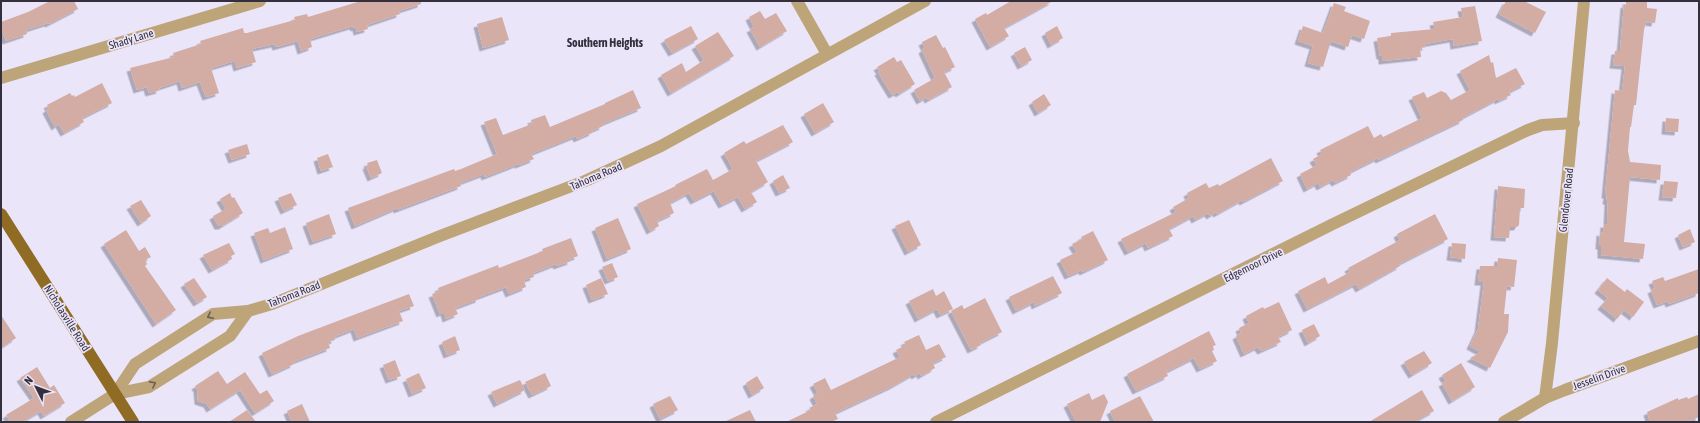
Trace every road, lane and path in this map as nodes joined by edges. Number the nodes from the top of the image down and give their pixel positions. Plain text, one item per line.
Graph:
1 (260, 1) edge
2 (797, 1) edge
3 (925, 1) edge
4 (1584, 1) edge
5 (827, 54) junction
6 (1, 78) edge
7 (1574, 123) junction
8 (2, 219) edge
9 (248, 311) junction
10 (1699, 341) edge
11 (116, 394) junction
12 (1545, 398) junction
13 (72, 422) edge
14 (134, 422) edge
15 (936, 422) edge
16 (1504, 422) edge

1 - 6 street, Shady Lane
2 - 5 street
3 - 5 street, Tahoma Road
4 - 7 street, Glendover Road
5 - 9 street, Tahoma Road
7 - 12 street, Glendover Road
7 - 15 street, Edgemoor Drive
8 - 11 main road, Nicholasville Road
11 -> 9 street
9 -> 11 street, Tahoma Road
10 - 12 street, Jesselin Drive
11 - 13 street
11 - 14 main road, Nicholasville Road
12 - 16 street, Jesselin Drive

